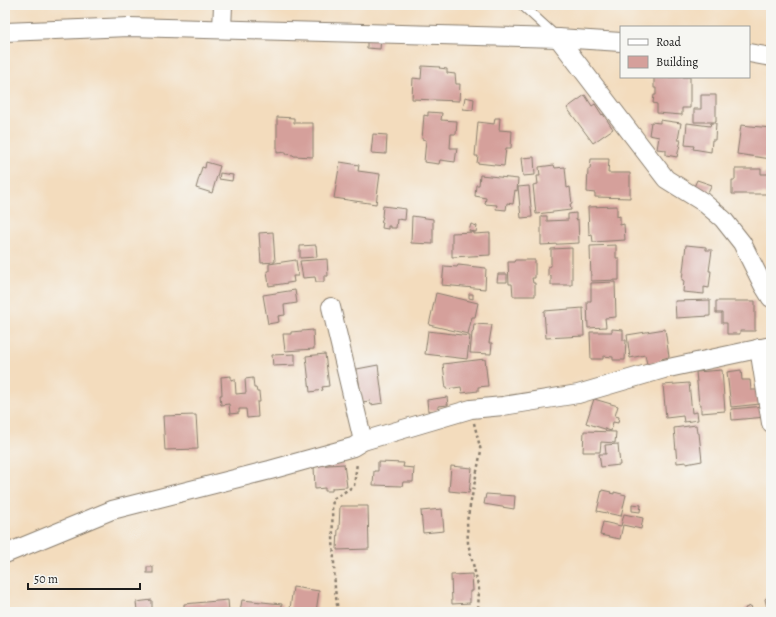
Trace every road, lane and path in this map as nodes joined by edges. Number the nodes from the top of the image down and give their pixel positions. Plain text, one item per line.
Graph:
1 (223, 5) edge
2 (522, 5) edge
3 (222, 29) junction
4 (5, 32) edge
5 (558, 38) junction
6 (620, 42) edge
7 (750, 53) edge
8 (771, 57) edge
9 (771, 298) edge
10 (331, 307) dead end
11 (765, 347) edge
12 (471, 409) junction
13 (771, 423) edge
14 (358, 444) junction
15 (5, 554) edge
16 (338, 612) edge
17 (478, 612) edge

1 - 3 street
2 - 5 lane
3 - 4 street
3 - 5 street
5 - 6 street
5 - 9 street
7 - 8 street
10 - 14 street
11 - 12 street
11 - 13 street
12 - 14 street
12 - 17 path
14 - 15 street
14 - 16 path

